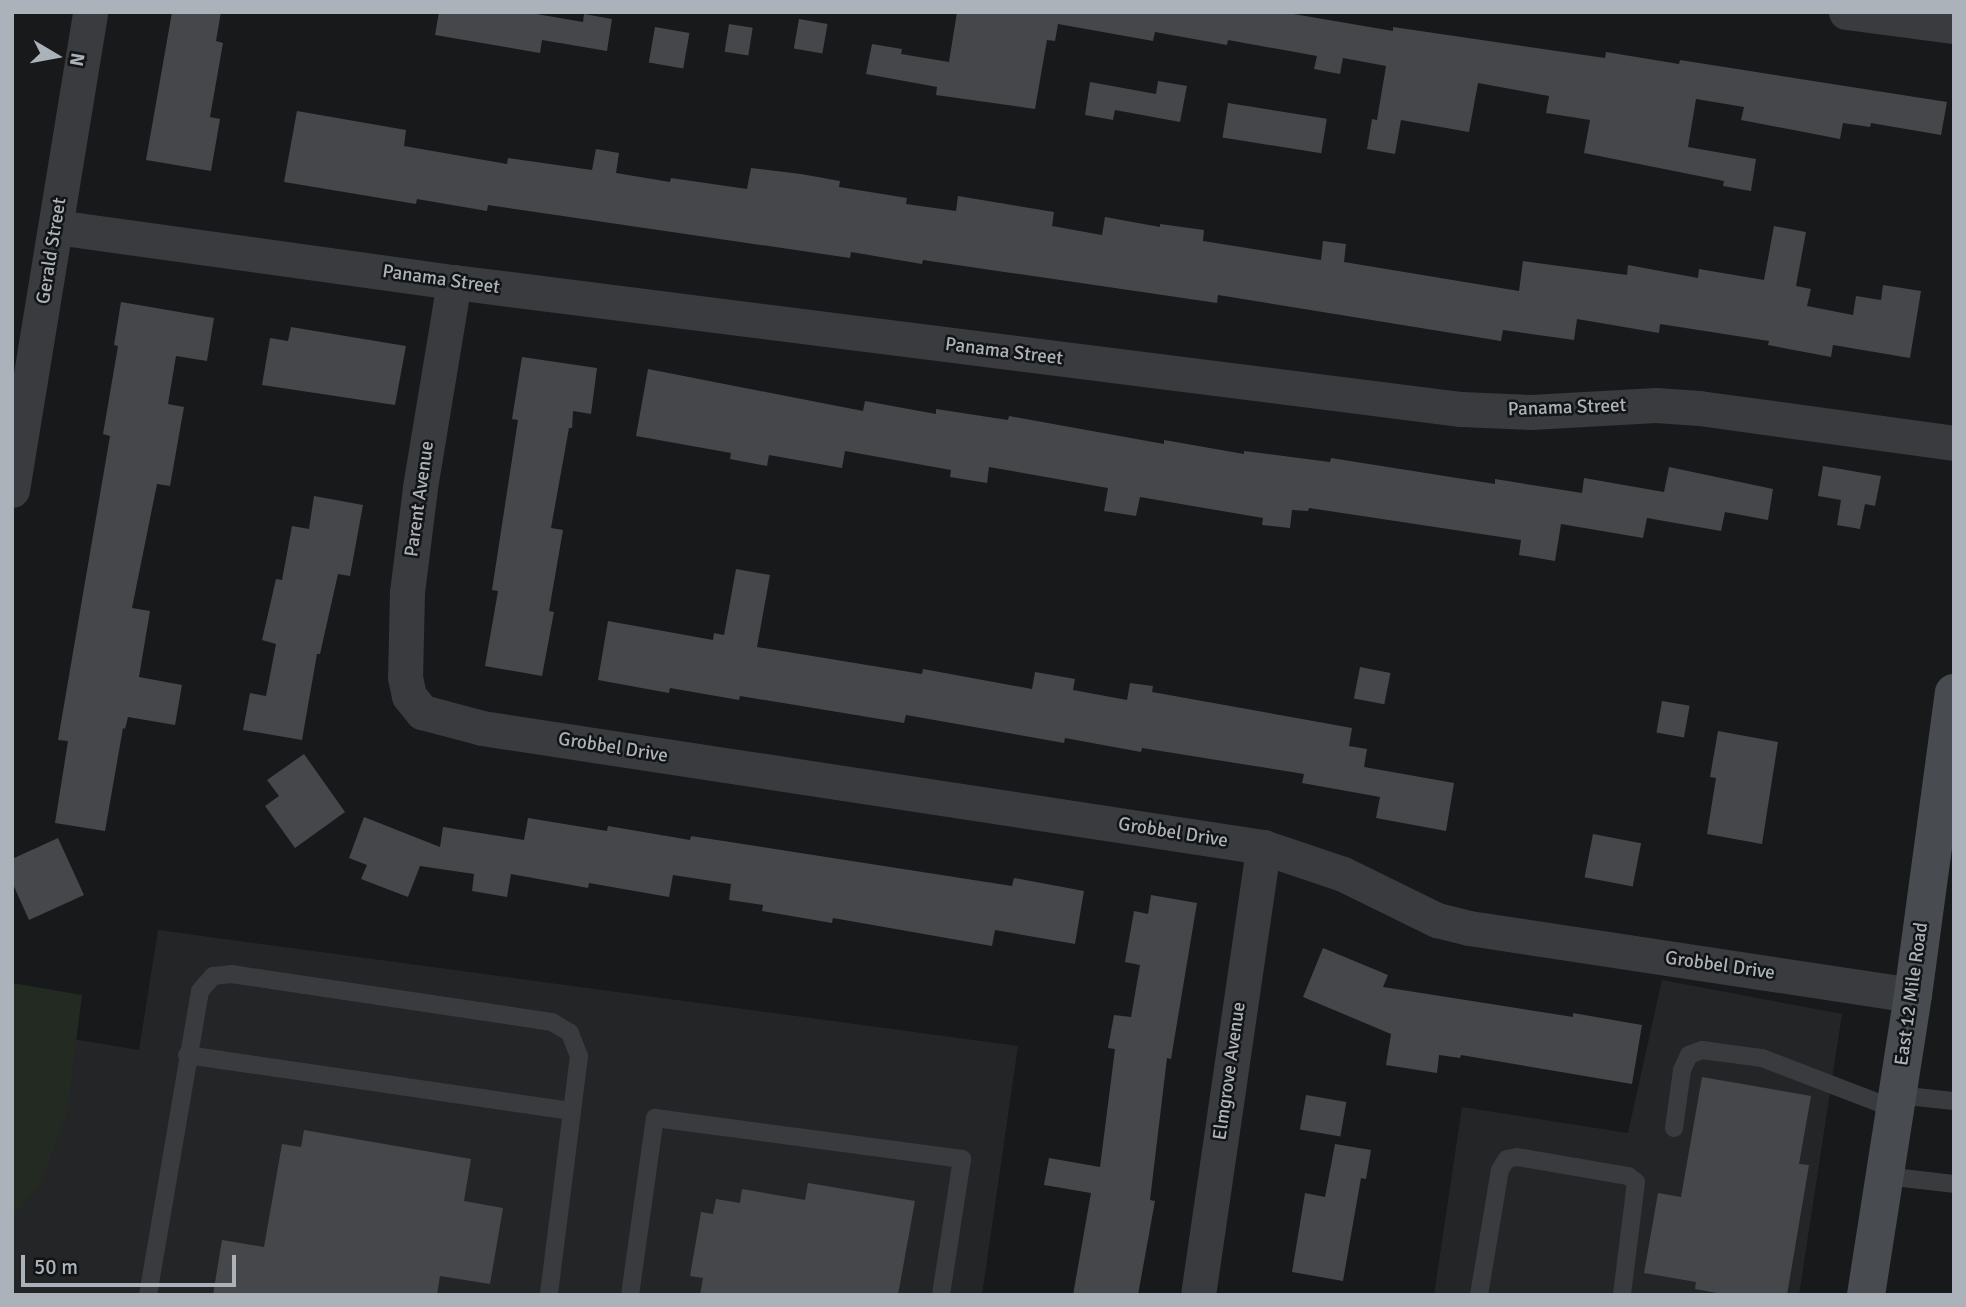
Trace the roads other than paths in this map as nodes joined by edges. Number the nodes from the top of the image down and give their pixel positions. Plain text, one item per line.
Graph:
1 (90, 12) edge
2 (1846, 12) edge
3 (1954, 26) edge
4 (55, 227) junction
5 (454, 282) junction
6 (1954, 443) edge
7 (12, 490) edge
8 (422, 712) joint
9 (1952, 712) edge
10 (1945, 827) edge
11 (1263, 847) junction
12 (1913, 995) junction
13 (187, 1055) junction
14 (1954, 1101) edge
15 (1896, 1102) junction
16 (572, 1111) junction
17 (1674, 1128) dead end
18 (1885, 1176) junction
19 (1954, 1184) edge
20 (148, 1295) edge
21 (549, 1295) edge
22 (630, 1295) edge
23 (941, 1295) edge
24 (1198, 1295) edge
25 (1479, 1295) edge
26 (1622, 1295) edge
27 (1866, 1295) edge

1 - 4 street, Gerald Street
2 - 3 street
4 - 5 street, Panama Street
4 - 7 street, Gerald Street
5 - 6 street, Panama Street
5 - 8 street, Parent Avenue
8 - 11 street, Grobbel Drive
9 - 10 main road, East 12 Mile Road
10 - 12 main road, East 12 Mile Road
11 - 12 street, Grobbel Drive
11 - 24 street, Elmgrove Avenue
12 - 15 main road, East 12 Mile Road
13 - 16 lane
13 - 16 lane
13 - 20 lane
14 - 15 lane
15 - 17 lane
15 - 18 main road, East 12 Mile Road
16 - 21 lane
18 - 19 lane
18 - 27 main road, East 12 Mile Road
22 - 23 lane
25 - 26 lane

